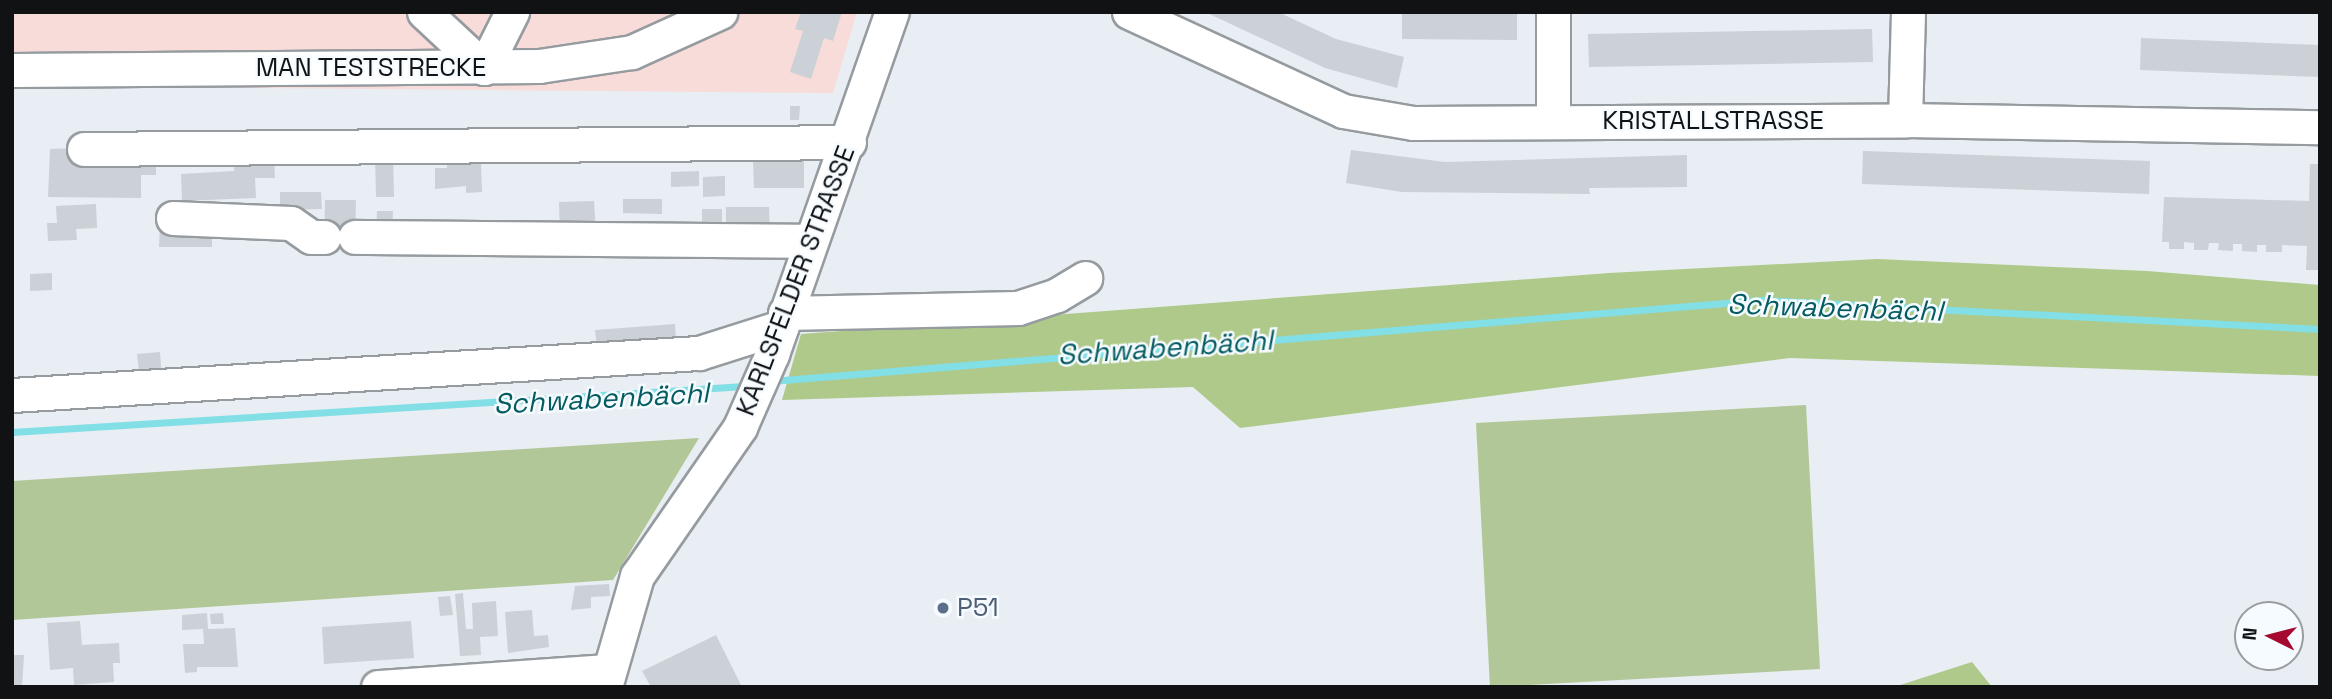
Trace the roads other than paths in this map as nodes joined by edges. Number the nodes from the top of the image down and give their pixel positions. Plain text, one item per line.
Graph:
1 (424, 12) edge
2 (512, 12) edge
3 (720, 12) edge
4 (892, 12) edge
5 (1129, 12) edge
6 (1553, 12) edge
7 (1908, 12) edge
8 (459, 27) edge
9 (484, 68) junction
10 (12, 69) edge
11 (1905, 120) junction
12 (1553, 122) junction
13 (2320, 127) edge
14 (849, 142) junction
15 (84, 149) dead end
16 (173, 218) dead end
17 (810, 240) junction
18 (1084, 278) dead end
19 (779, 331) junction
20 (12, 395) edge
21 (606, 679) edge
22 (378, 687) edge

1 - 8 street
2 - 9 street
3 - 9 street, MAN TESTSTRECKE
4 - 14 street, KARLSFELDER STRASSE
5 - 12 street, KRISTALLSTRASSE
6 - 12 street
7 - 11 street
8 - 9 street
9 - 10 street, MAN TESTSTRECKE
11 - 12 street, KRISTALLSTRASSE
11 - 13 street, KRISTALLSTRASSE
14 - 15 street
14 - 17 street, KARLSFELDER STRASSE
16 - 17 street
17 - 19 street, KARLSFELDER STRASSE
18 - 19 street
19 - 20 street
19 - 21 street, KARLSFELDER STRASSE
21 - 22 street

